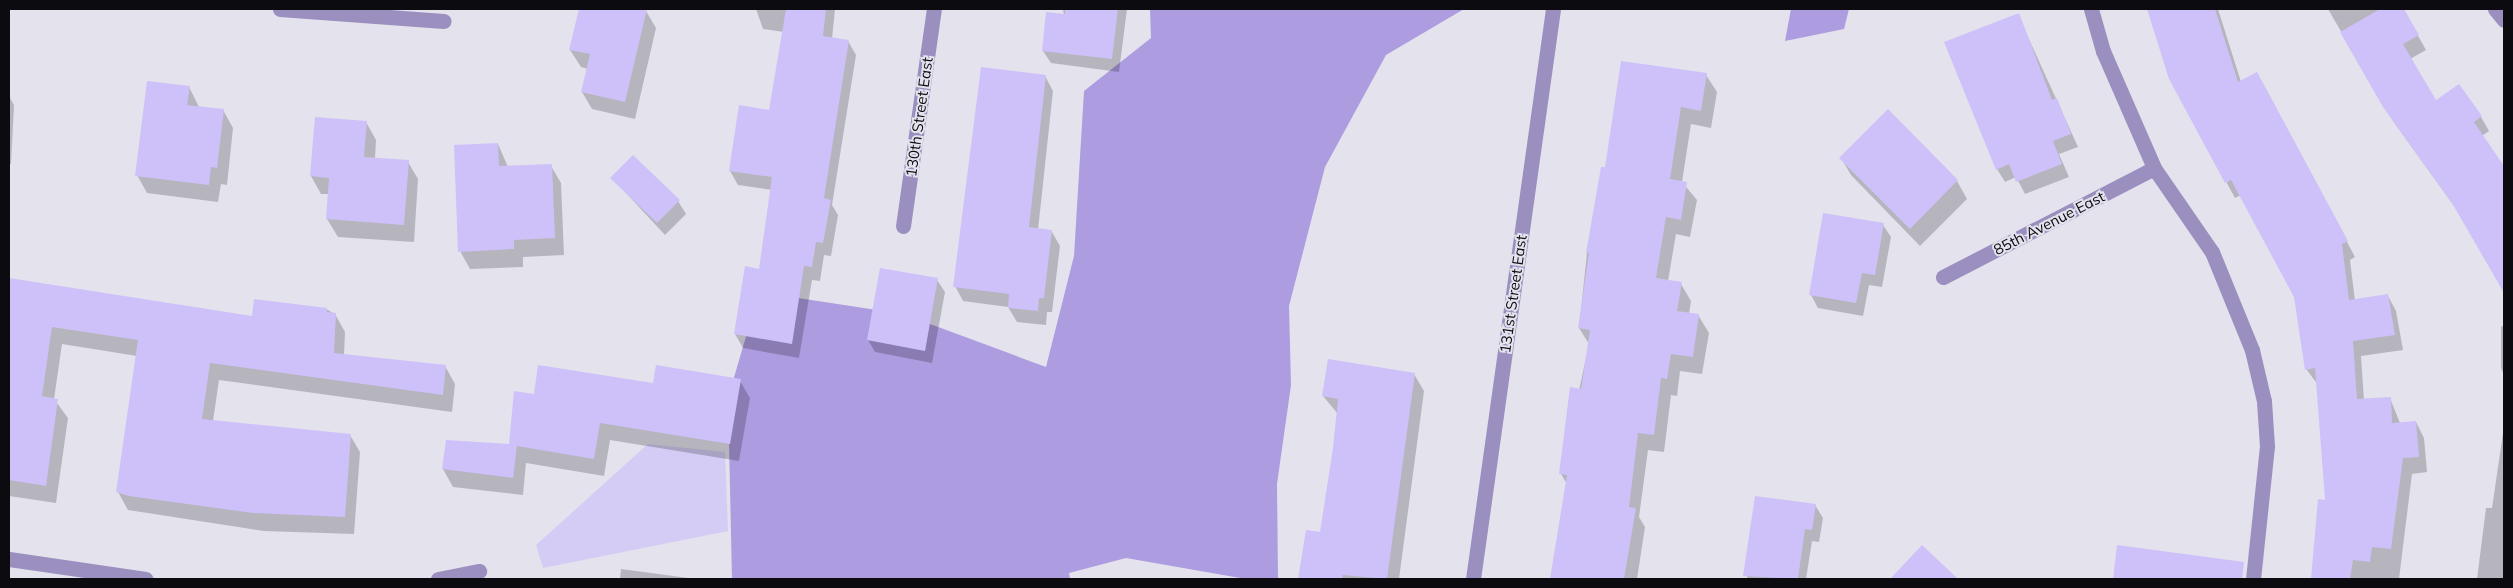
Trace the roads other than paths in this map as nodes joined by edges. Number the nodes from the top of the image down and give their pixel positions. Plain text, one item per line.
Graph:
1 (280, 9) edge
2 (934, 9) edge
3 (1553, 9) edge
4 (2091, 9) edge
5 (2495, 9) edge
6 (2504, 20) edge
7 (444, 21) dead end
8 (2154, 168) junction
9 (903, 226) dead end
10 (1943, 277) dead end
11 (9, 559) edge
12 (479, 571) dead end
13 (146, 579) edge
14 (438, 579) edge
15 (1473, 579) edge
16 (2253, 579) edge

1 - 7 street
2 - 9 street, 130th Street East
3 - 15 street, 131st Street East
4 - 8 street
5 - 6 street
8 - 10 street, 85th Avenue East
8 - 16 street
11 - 13 street
12 - 14 street

